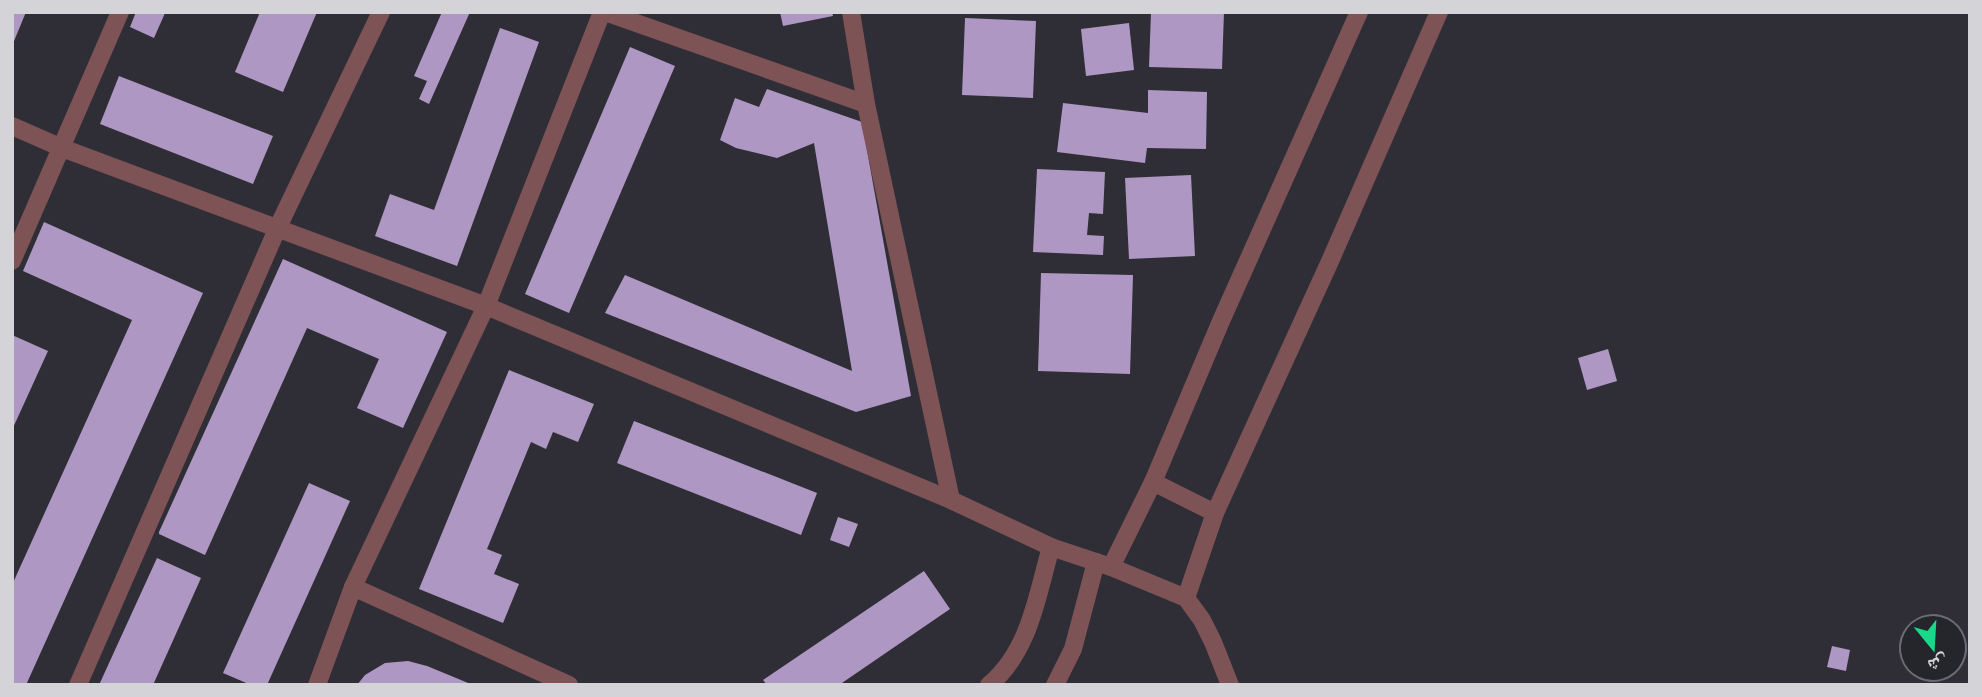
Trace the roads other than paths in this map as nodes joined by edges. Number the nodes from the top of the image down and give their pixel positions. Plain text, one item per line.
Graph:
1 (120, 12) edge
2 (381, 12) edge
3 (604, 12) edge
4 (851, 12) edge
5 (1359, 12) edge
6 (1439, 12) edge
7 (866, 104) junction
8 (12, 126) edge
9 (62, 148) junction
10 (278, 226) junction
11 (12, 261) edge
12 (486, 306) junction
13 (1153, 482) junction
14 (951, 499) junction
15 (1215, 513) junction
16 (1051, 547) junction
17 (1103, 565) junction
18 (354, 587) junction
19 (1186, 598) junction
20 (78, 685) edge
21 (317, 685) edge
22 (569, 685) edge
23 (989, 685) edge
24 (1055, 685) edge
25 (1230, 685) edge

1 - 9 street
2 - 10 street
3 - 7 street
3 - 12 street
4 - 7 street
5 - 13 street
6 - 15 street
7 - 14 street
8 - 9 street
9 - 10 street
9 - 11 street
10 - 12 street
10 - 20 street
12 - 14 street
12 - 18 street
13 - 15 street
13 - 17 street
14 - 16 street
15 - 19 street
16 - 17 street
16 - 23 street
17 - 19 street
17 - 24 street
18 - 21 street
18 - 22 street
19 - 25 street

